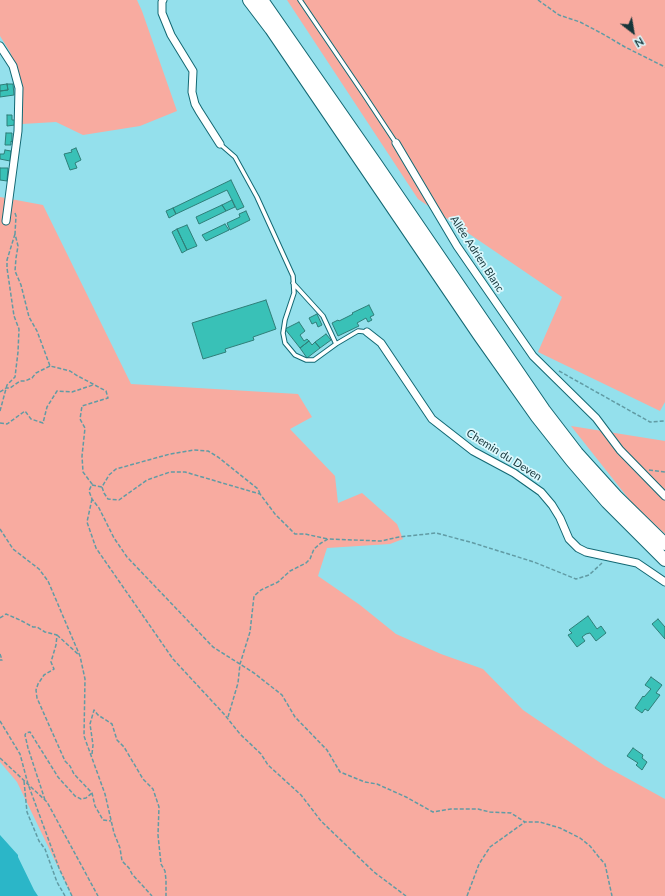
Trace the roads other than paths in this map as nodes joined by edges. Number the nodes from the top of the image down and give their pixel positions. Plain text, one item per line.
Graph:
1 (164, 0) edge
2 (250, 0) edge
3 (262, 0) edge
4 (300, 0) edge
5 (0, 46) edge
6 (396, 143) joint
7 (220, 144) joint
8 (6, 221) dead end
9 (293, 283) junction
10 (367, 332) joint
11 (336, 344) junction
12 (665, 496) edge
13 (665, 544) edge
14 (665, 560) edge
15 (665, 582) edge

1 - 7 street
2 - 14 main road
3 - 13 main road
4 - 6 lane, Allée Adrien Blanc
5 - 8 street
6 - 12 street, Allée Adrien Blanc
7 - 9 lane
9 - 11 lane
9 - 11 lane
10 - 11 lane
10 - 15 street, Chemin du Deven

